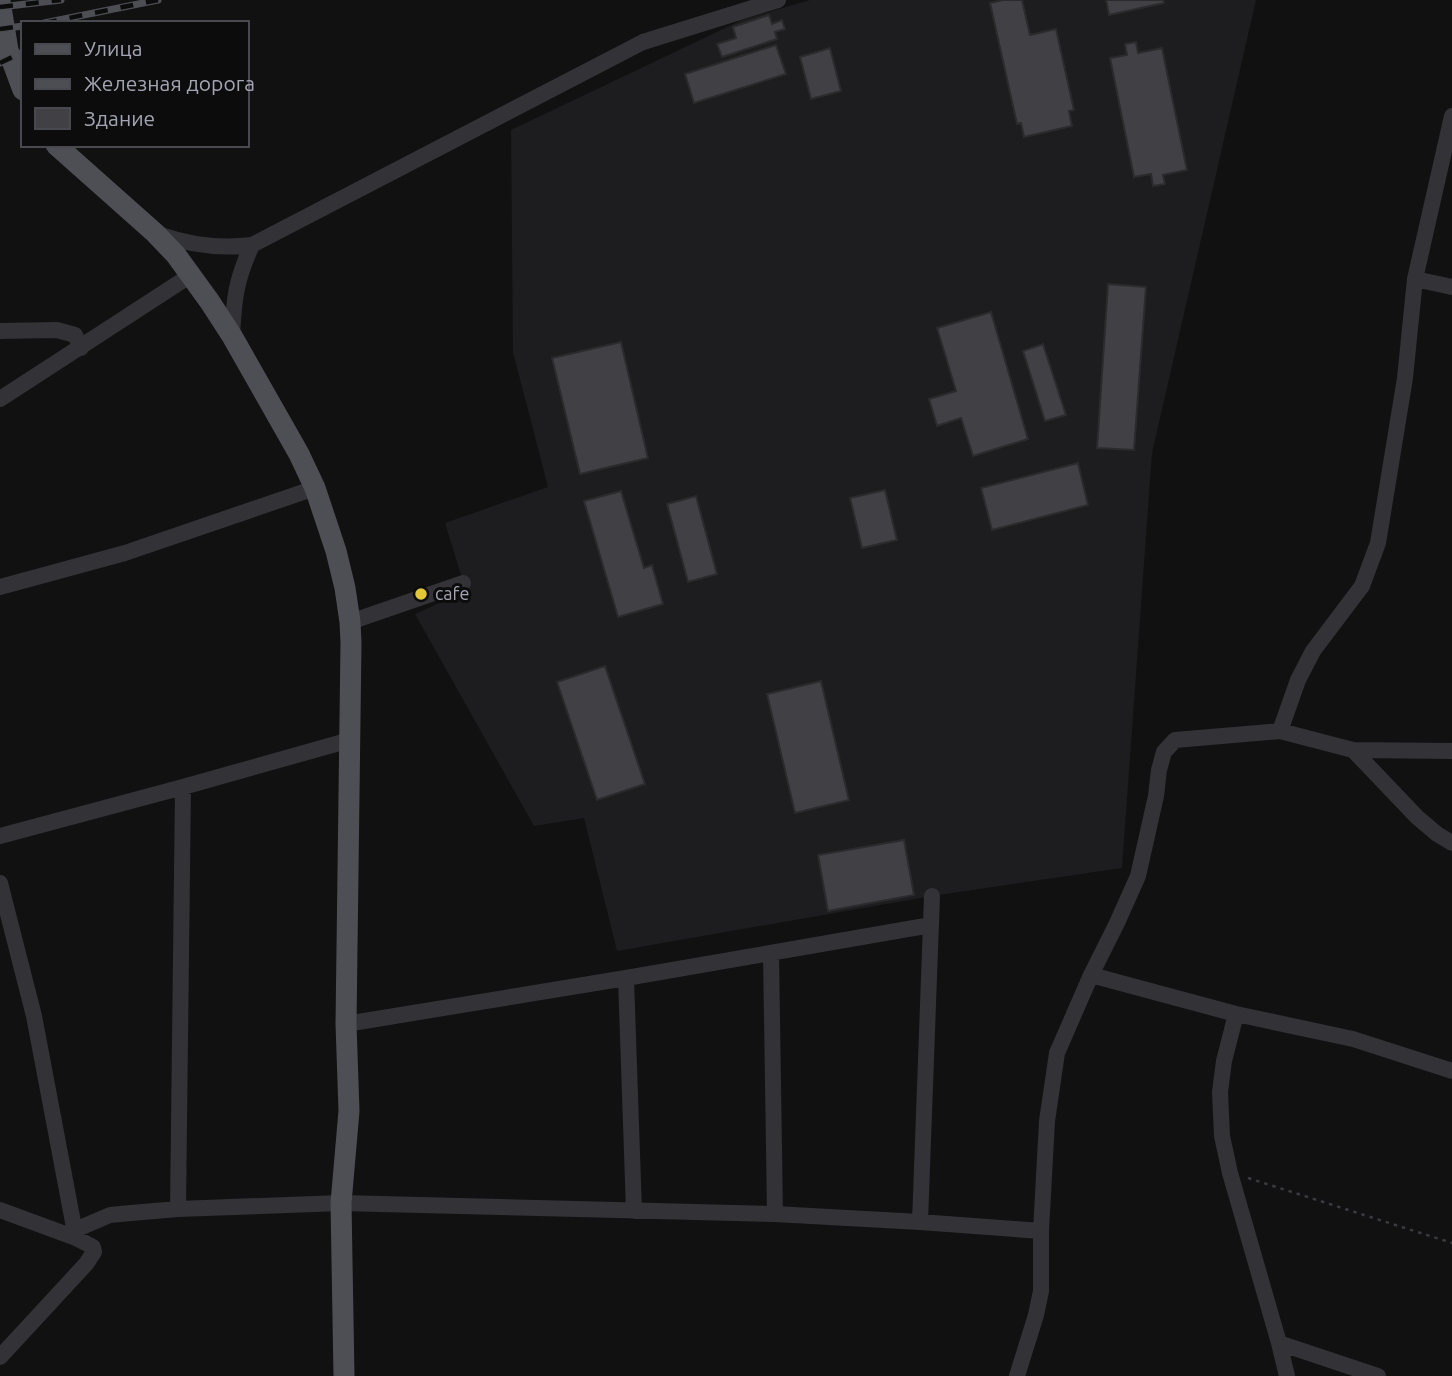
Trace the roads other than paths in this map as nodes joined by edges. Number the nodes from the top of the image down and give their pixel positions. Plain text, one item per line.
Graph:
1 (778, 0) edge
2 (0, 1) edge
3 (21, 85) edge
4 (1452, 116) edge
5 (58, 147) edge
6 (155, 233) junction
7 (252, 245) junction
8 (191, 275) junction
9 (1415, 279) junction
10 (1452, 286) edge
11 (0, 331) edge
12 (232, 336) junction
13 (81, 348) junction
14 (0, 399) edge
15 (315, 488) junction
16 (463, 583) dead end
17 (0, 587) edge
18 (350, 622) junction
19 (1280, 731) junction
20 (350, 740) junction
21 (1353, 750) junction
22 (1452, 751) edge
23 (183, 788) junction
24 (0, 836) edge
25 (1452, 844) edge
26 (0, 883) edge
27 (932, 896) dead end
28 (931, 925) junction
29 (771, 953) junction
30 (1091, 975) junction
31 (626, 978) junction
32 (1236, 1014) junction
33 (346, 1024) junction
34 (1452, 1072) edge
35 (341, 1203) junction
36 (178, 1209) junction
37 (0, 1210) edge
38 (634, 1211) junction
39 (775, 1214) junction
40 (920, 1222) junction
41 (1041, 1231) junction
42 (75, 1234) junction
43 (1279, 1343) junction
44 (0, 1357) edge
45 (344, 1376) edge
46 (1017, 1376) edge
47 (1287, 1376) edge
48 (1378, 1376) edge

1 - 7 street
2 - 3 main road
4 - 9 street
5 - 6 main road
6 - 7 street
6 - 8 main road
7 - 12 street
8 - 12 main road
8 - 13 street
9 - 10 street
9 - 19 street
11 - 13 street
12 - 15 main road
13 - 14 street
15 - 17 street
15 - 18 main road
16 - 18 street
18 - 20 main road
19 - 21 street
19 - 30 street
20 - 23 street
20 - 33 main road
21 - 22 street
21 - 25 street
23 - 24 street
23 - 36 street
26 - 42 street
27 - 28 street
28 - 29 street
28 - 40 street
29 - 31 street
29 - 39 street
30 - 32 street
30 - 41 street
31 - 33 street
31 - 38 street
32 - 34 street
32 - 43 street
33 - 35 main road
35 - 36 street
35 - 38 street
35 - 45 main road
36 - 42 street
37 - 42 street
38 - 39 street
39 - 40 street
40 - 41 street
41 - 46 street
42 - 44 street
43 - 47 street
43 - 48 street

